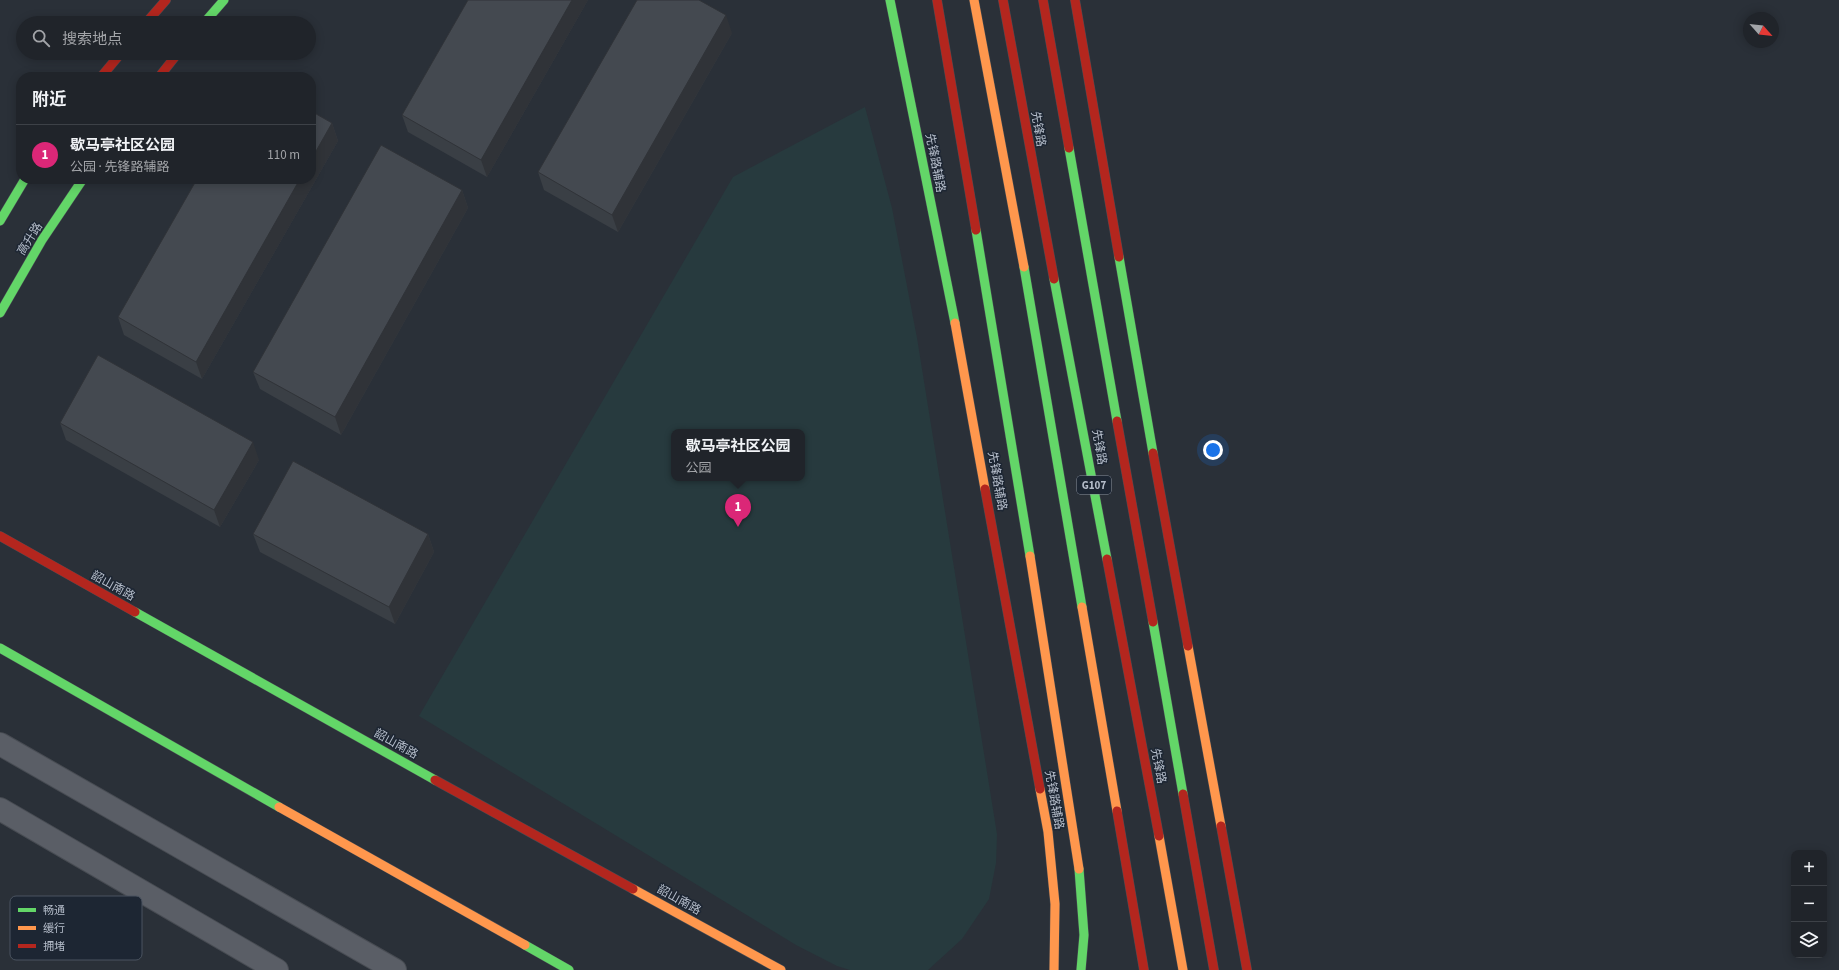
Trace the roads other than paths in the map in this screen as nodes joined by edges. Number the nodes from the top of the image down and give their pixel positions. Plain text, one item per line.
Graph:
1 (166, 0) edge
2 (224, 0) edge
3 (890, 0) edge
4 (937, 0) edge
5 (974, 0) edge
6 (1003, 0) edge
7 (1042, 0) edge
8 (1075, 0) edge
9 (152, 16) edge
10 (210, 16) edge
11 (115, 60) edge
12 (172, 60) edge
13 (105, 72) edge
14 (163, 72) edge
15 (22, 184) edge
16 (80, 184) edge
17 (0, 221) edge
18 (0, 313) edge
19 (0, 536) edge
20 (0, 648) edge
21 (0, 744) edge
22 (0, 809) edge
23 (277, 970) edge
24 (395, 970) edge
25 (569, 970) edge
26 (781, 970) edge
27 (1054, 970) edge
28 (1082, 970) edge
29 (1144, 970) edge
30 (1182, 970) edge
31 (1214, 970) edge
32 (1247, 970) edge

1 - 9 main road
2 - 10 main road
3 - 27 main road, 先锋路辅路
4 - 28 main road
5 - 29 main road, G107
6 - 30 main road, 先锋路 / G107
7 - 31 main road
8 - 32 main road
11 - 13 main road
12 - 14 main road
15 - 17 main road
16 - 18 main road, 高升路
19 - 26 main road, 韶山南路
20 - 25 main road
21 - 24 street
22 - 23 street

